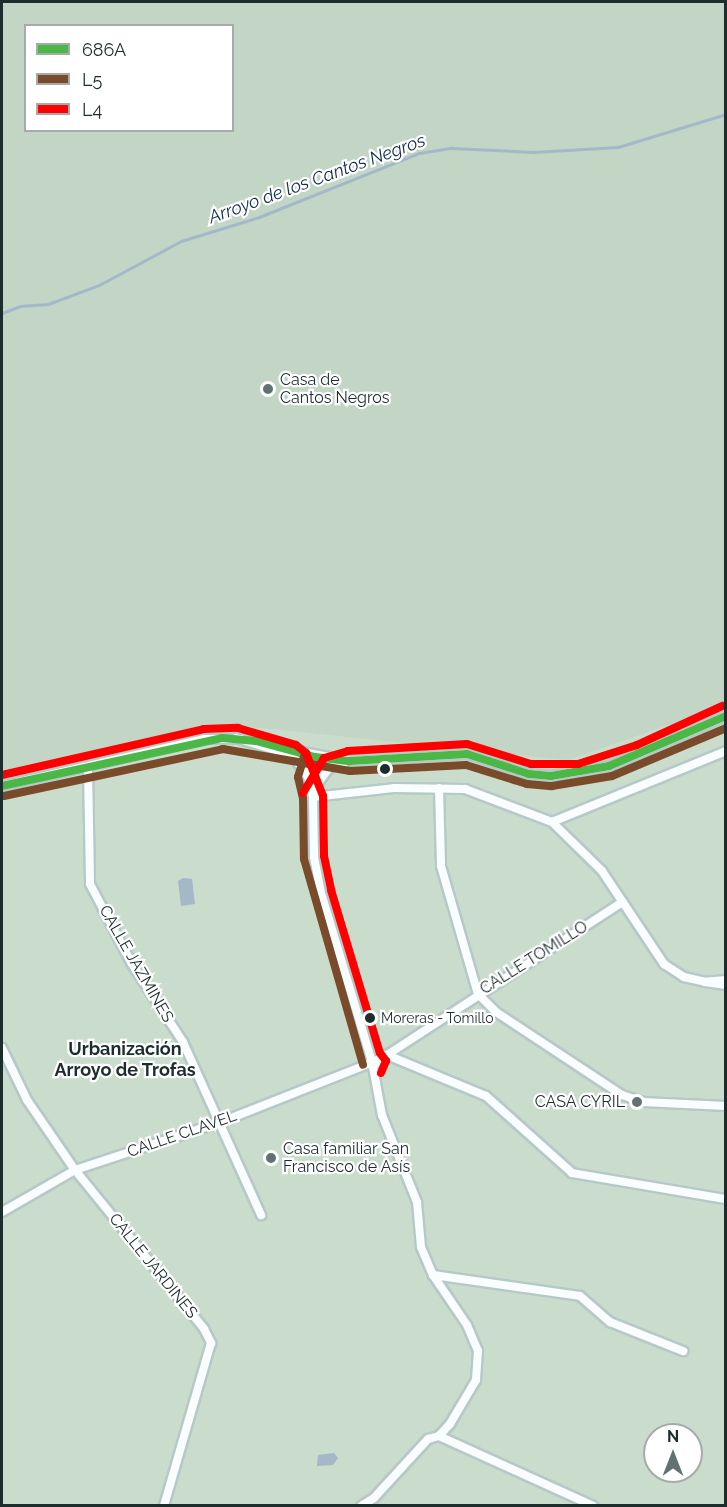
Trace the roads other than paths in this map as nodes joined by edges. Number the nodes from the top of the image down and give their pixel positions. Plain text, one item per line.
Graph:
1 (726, 716) edge
2 (236, 738) junction
3 (726, 751) edge
4 (315, 757) junction
5 (350, 761) junction
6 (88, 767) junction
7 (314, 769) junction
8 (308, 777) junction
9 (320, 780) junction
10 (2, 786) edge
11 (439, 788) junction
12 (313, 797) junction
13 (552, 822) junction
14 (622, 902) junction
15 (726, 980) edge
16 (705, 982) junction
17 (726, 985) edge
18 (478, 994) junction
19 (2, 1048) edge
20 (387, 1055) junction
21 (372, 1063) junction
22 (726, 1106) edge
23 (220, 1122) junction
24 (75, 1170) junction
25 (726, 1199) edge
26 (2, 1212) edge
27 (261, 1215) dead end
28 (433, 1275) junction
29 (683, 1351) dead end
30 (439, 1436) junction
31 (164, 1506) edge
32 (361, 1506) edge
33 (593, 1506) edge

1 - 5 street
2 - 4 street
2 - 6 street
2 - 8 street
3 - 13 street
4 - 5 street
4 - 7 street
5 - 9 street
6 - 10 street
6 - 23 street, CALLE JAZMINES
7 - 8 street
7 - 9 street
8 - 12 street
9 - 12 street
11 - 12 street
11 - 13 street
11 - 18 street
12 - 21 street
13 - 14 street
14 - 16 street
14 - 18 street, CALLE TOMILLO
15 - 16 street
16 - 17 street
18 - 20 street, CALLE TOMILLO
18 - 22 street
19 - 24 street, CALLE JARDINES
20 - 21 street, CALLE CLAVEL
20 - 25 street
21 - 23 street, CALLE CLAVEL
21 - 28 street
23 - 24 street, CALLE CLAVEL
23 - 27 street, CALLE JAZMINES
24 - 26 street, CALLE CLAVEL
24 - 31 street, CALLE JARDINES
28 - 29 street
28 - 30 street
30 - 32 street
30 - 33 street

